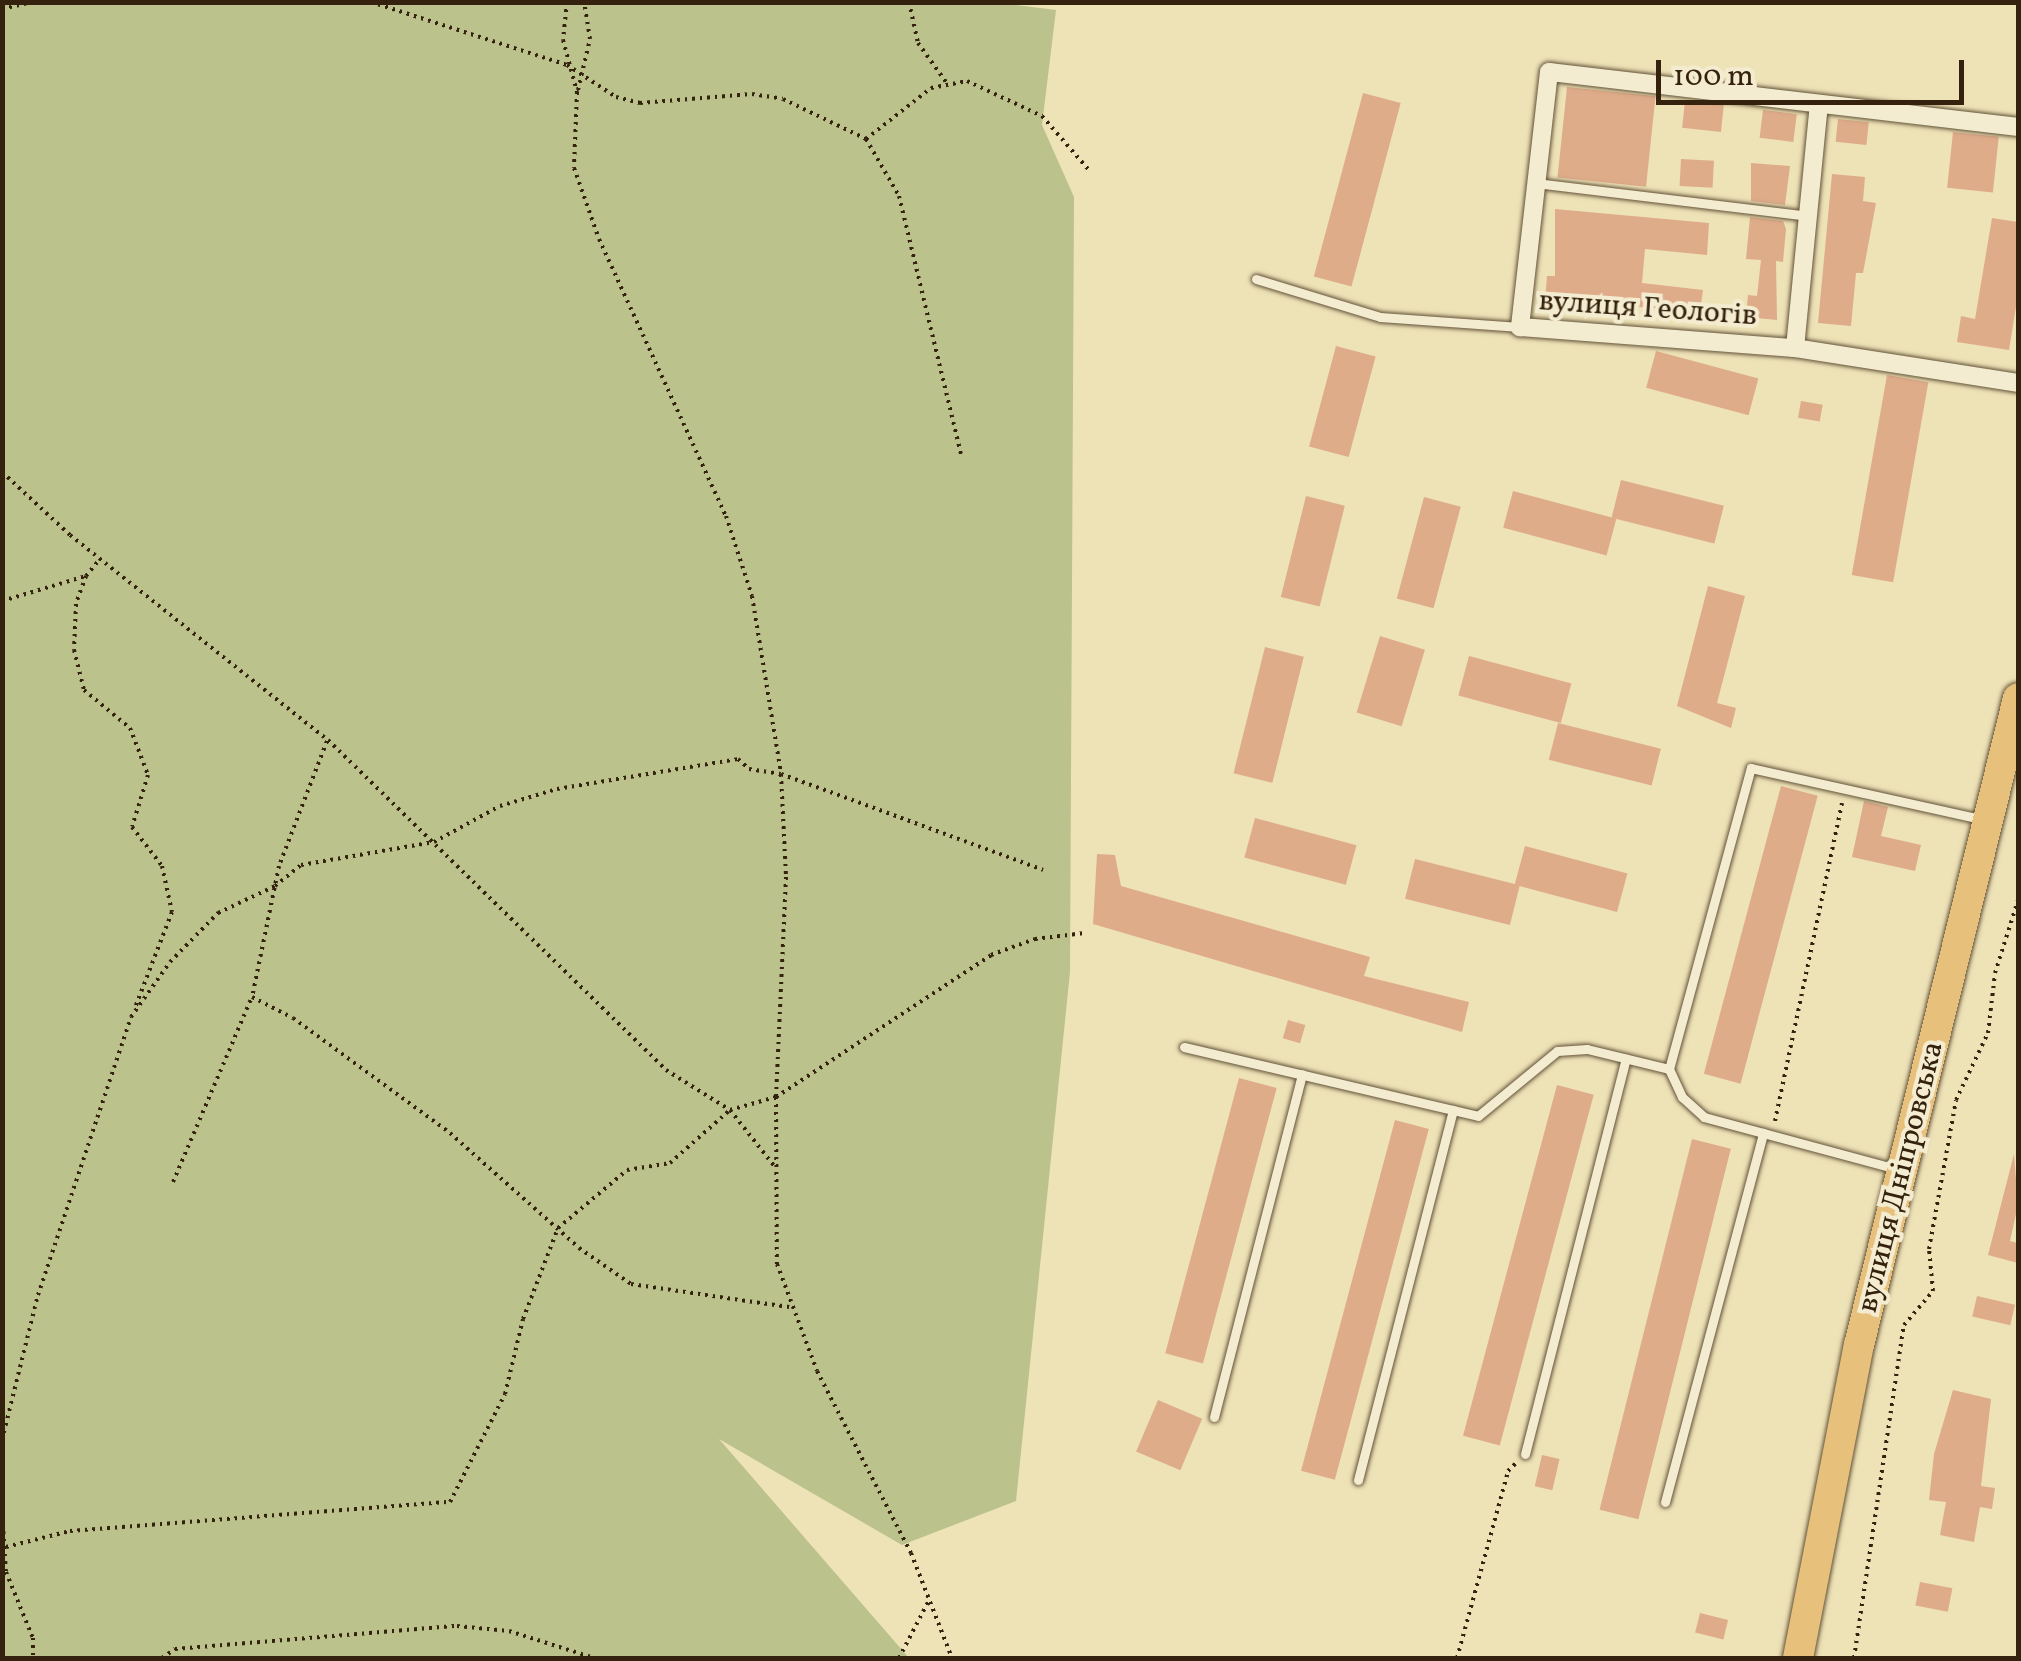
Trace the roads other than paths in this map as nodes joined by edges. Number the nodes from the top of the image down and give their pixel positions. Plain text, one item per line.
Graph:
1 (1819, 104) junction
2 (2018, 127) edge
3 (1536, 184) junction
4 (1809, 216) junction
5 (1256, 279) dead end
6 (1520, 327) junction
7 (1795, 348) junction
8 (2018, 383) edge
9 (2018, 698) edge
10 (1989, 820) junction
11 (1184, 1047) dead end
12 (1626, 1058) junction
13 (1669, 1070) junction
14 (1302, 1074) junction
15 (1453, 1110) junction
16 (1768, 1134) junction
17 (1904, 1171) junction
18 (1214, 1417) dead end
19 (1525, 1454) road end
20 (1358, 1480) dead end
21 (1665, 1502) dead end
22 (1798, 1658) edge

1 - 2 street, вулиця Геологів
1 - 3 street, вулиця Геологів
1 - 4 street
3 - 4 lane
3 - 6 street, вулиця Геологів
4 - 7 street
5 - 6 lane
6 - 7 street, вулиця Геологів
7 - 8 street, вулиця Геологів
9 - 10 highway, вулиця Дніпровська
10 - 13 lane
10 - 17 highway, вулиця Дніпровська
11 - 14 lane
12 - 13 lane
12 - 15 lane
12 - 19 lane
13 - 16 lane
14 - 15 lane
14 - 18 lane
15 - 20 lane
16 - 17 lane
16 - 21 lane
17 - 22 highway, вулиця Дніпровська

